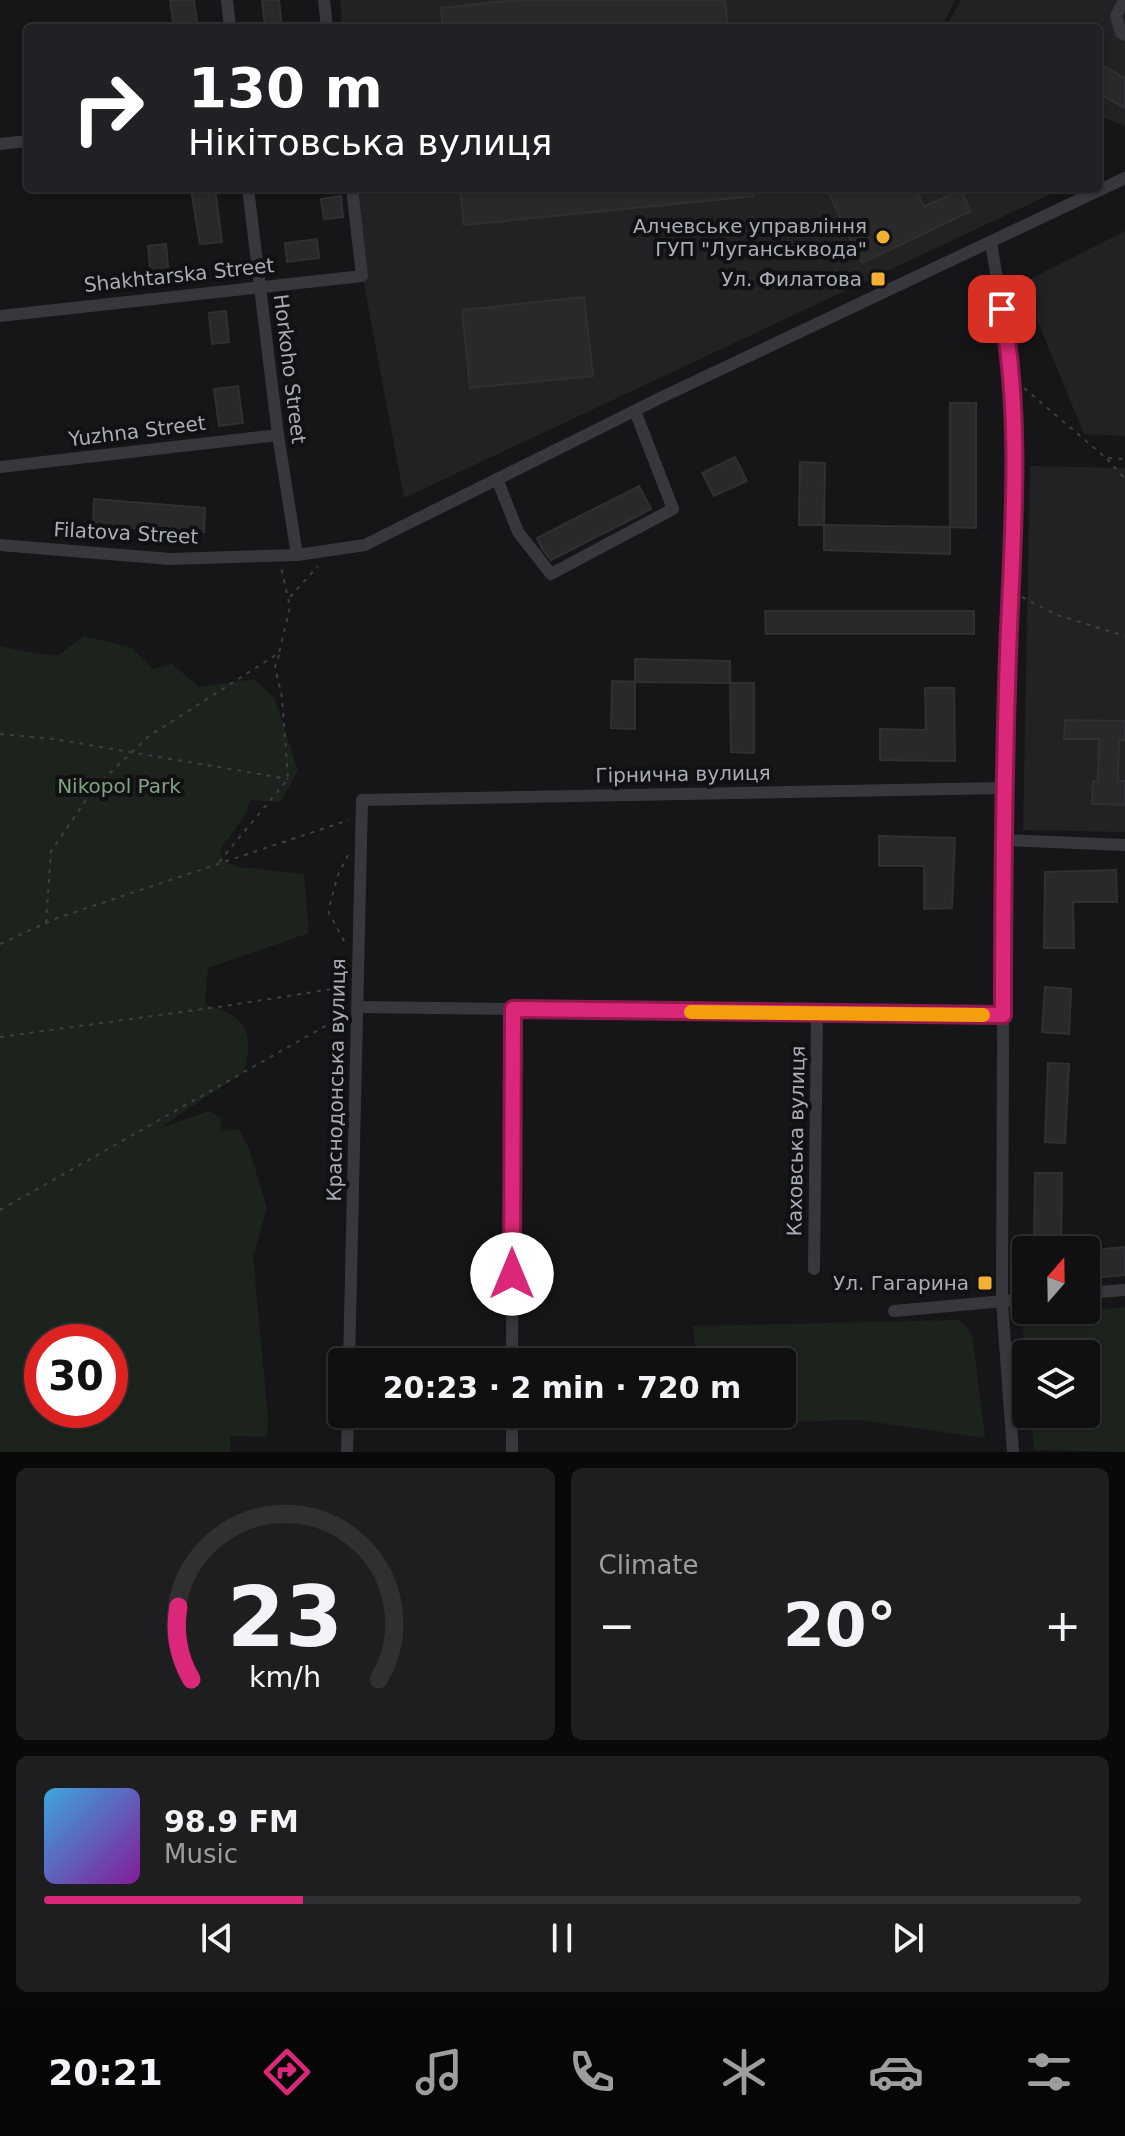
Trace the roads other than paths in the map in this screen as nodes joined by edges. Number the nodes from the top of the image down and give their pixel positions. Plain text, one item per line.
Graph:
1 (227, 0) edge
2 (324, 0) edge
3 (1124, 0) edge
4 (230, 24) edge
5 (327, 24) edge
6 (1125, 35) edge
7 (24, 141) edge
8 (0, 144) edge
9 (1125, 178) edge
10 (1102, 189) edge
11 (248, 192) edge
12 (352, 192) edge
13 (1096, 192) edge
14 (991, 243) junction
15 (259, 286) junction
16 (0, 316) edge
17 (635, 411) junction
18 (278, 435) junction
19 (0, 467) edge
20 (497, 479) junction
21 (0, 545) edge
22 (297, 555) junction
23 (1004, 788) junction
24 (362, 800) joint
25 (1003, 840) junction
26 (1125, 845) edge
27 (358, 1007) junction
28 (513, 1009) junction
29 (817, 1014) junction
30 (1003, 1015) junction
31 (814, 1269) dead end
32 (1125, 1290) edge
33 (1100, 1292) edge
34 (1012, 1301) edge
35 (1002, 1302) junction
36 (894, 1311) dead end
37 (349, 1348) edge
38 (512, 1348) edge
39 (348, 1428) edge
40 (512, 1428) edge
41 (347, 1452) edge
42 (512, 1452) edge
43 (1013, 1452) edge

1 - 4 street
2 - 5 street
3 - 6 street
7 - 8 street
9 - 10 street, Filatova Street
11 - 15 street, Horkoho Street
12 - 15 street, Shakhtarska Street
13 - 14 street, Filatova Street
14 - 17 street, Filatova Street
14 - 23 street
15 - 16 street, Shakhtarska Street
15 - 18 street, Horkoho Street
17 - 20 street, Filatova Street
17 - 20 street
18 - 19 street, Yuzhna Street
18 - 22 street, Horkoho Street
20 - 22 street, Filatova Street
21 - 22 street, Filatova Street
23 - 24 street, Гірнична вулиця
23 - 25 street
24 - 27 street, Краснодонська вулиця
25 - 26 street
25 - 30 street
27 - 28 street
27 - 37 street, Краснодонська вулиця
28 - 29 street
28 - 38 street
29 - 30 street
29 - 31 street, Каховська вулиця
30 - 35 street
32 - 33 street
34 - 35 street
35 - 36 street
35 - 43 street
39 - 41 street
40 - 42 street

